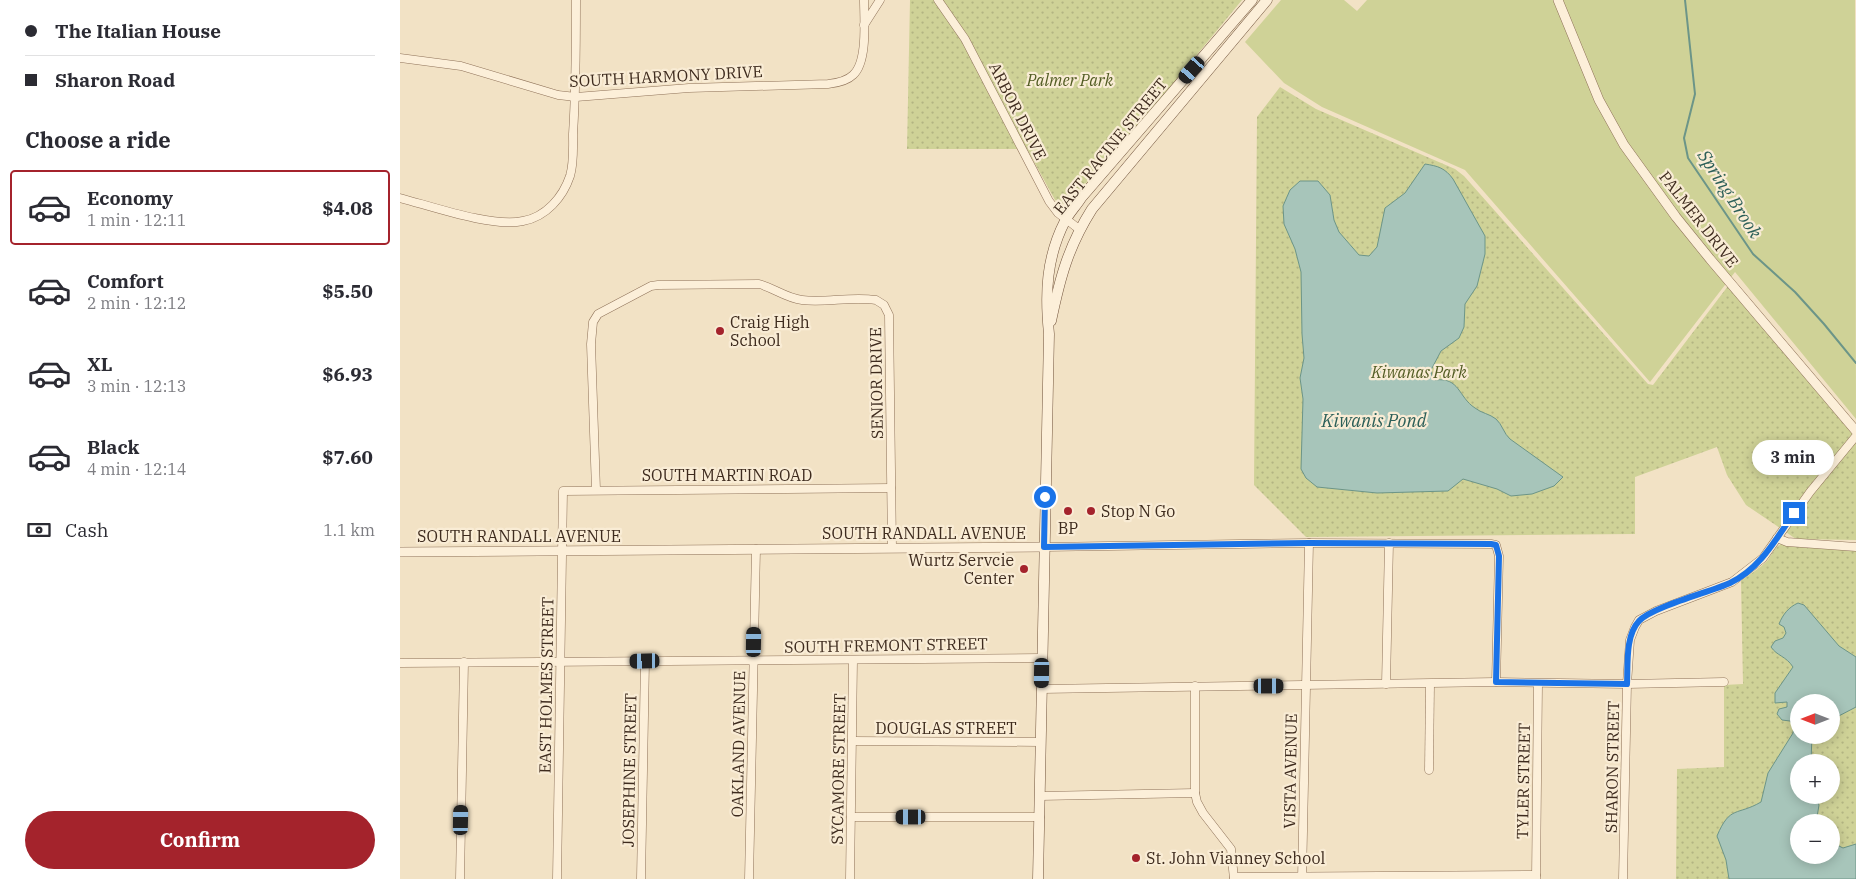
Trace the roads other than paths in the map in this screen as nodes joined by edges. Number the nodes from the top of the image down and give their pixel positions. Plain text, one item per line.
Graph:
1 (576, 0) edge
2 (864, 0) edge
3 (880, 0) edge
4 (938, 0) edge
5 (1252, 0) edge
6 (1267, 0) edge
7 (1558, 0) edge
8 (864, 25) junction
9 (400, 58) edge
10 (576, 97) junction
11 (400, 198) edge
12 (1066, 219) junction
13 (1079, 229) junction
14 (1048, 334) junction
15 (1856, 431) edge
16 (1856, 436) edge
17 (891, 488) junction
18 (596, 490) junction
19 (563, 491) joint
20 (1777, 538) junction
21 (1309, 543) junction
22 (1389, 543) junction
23 (1044, 547) junction
24 (1856, 547) edge
25 (892, 548) junction
26 (756, 549) junction
27 (563, 551) junction
28 (400, 552) edge
29 (1042, 658) junction
30 (754, 660) junction
31 (853, 660) junction
32 (645, 661) junction
33 (464, 662) junction
34 (560, 662) junction
35 (400, 663) edge
36 (1496, 682) junction
37 (1724, 682) dead end
38 (1386, 684) junction
39 (1430, 684) junction
40 (1538, 684) junction
41 (1627, 684) junction
42 (1195, 686) junction
43 (1306, 686) junction
44 (1042, 689) junction
45 (852, 740) junction
46 (1040, 742) junction
47 (1430, 770) dead end
48 (1195, 793) junction
49 (1040, 796) junction
50 (851, 817) junction
51 (1040, 817) junction
52 (1536, 877) edge
53 (1234, 878) edge
54 (1302, 878) edge
55 (460, 879) edge
56 (556, 879) edge
57 (641, 879) edge
58 (749, 879) edge
59 (850, 879) edge
60 (1038, 879) edge
61 (1623, 879) edge

1 - 10 street
2 - 8 street, SOUTH HARMONY DRIVE
3 - 8 street, SOUTH HARMONY DRIVE
4 - 12 street, ARBOR DRIVE
5 - 12 main road, EAST RACINE STREET
6 - 13 main road, EAST RACINE STREET
7 - 15 street, PALMER DRIVE
8 - 10 street, SOUTH HARMONY DRIVE
9 - 10 street, SOUTH HARMONY DRIVE
10 - 11 street
12 - 13 street, ARBOR DRIVE
12 - 14 main road, EAST RACINE STREET
13 - 14 main road, EAST RACINE STREET
14 - 23 main road, EAST RACINE STREET
16 - 20 street
17 - 18 street, SOUTH MARTIN ROAD
17 - 18 street, SENIOR DRIVE
17 - 25 street, SENIOR DRIVE
18 - 19 street, SOUTH MARTIN ROAD
19 - 27 street, EAST HOLMES STREET
20 - 24 street
20 - 41 street, SHARON STREET
21 - 22 street, SOUTH RANDALL AVENUE
21 - 23 street, SOUTH RANDALL AVENUE
21 - 43 street, VISTA AVENUE
22 - 36 street, SOUTH RANDALL AVENUE
22 - 38 street
23 - 25 street, SOUTH RANDALL AVENUE
23 - 29 main road, EAST RACINE STREET
25 - 26 street, SOUTH RANDALL AVENUE
26 - 27 street, SOUTH RANDALL AVENUE
26 - 30 street, OAKLAND AVENUE
27 - 28 street, SOUTH RANDALL AVENUE
27 - 34 street, EAST HOLMES STREET
29 - 31 street, SOUTH FREMONT STREET
29 - 44 main road, EAST RACINE STREET
30 - 31 street, SOUTH FREMONT STREET
30 - 32 street, SOUTH FREMONT STREET
30 - 58 street, OAKLAND AVENUE
31 - 45 street, SYCAMORE STREET
32 - 34 street, SOUTH FREMONT STREET
32 - 57 street, JOSEPHINE STREET
33 - 34 street, SOUTH FREMONT STREET
33 - 35 street, SOUTH FREMONT STREET
33 - 55 street
34 - 56 street, EAST HOLMES STREET
36 - 39 street
36 - 40 street
37 - 41 street
38 - 39 street
38 - 43 street
39 - 47 street
40 - 41 street
40 - 52 street, TYLER STREET
41 - 61 street, SHARON STREET
42 - 43 street
42 - 44 street
42 - 48 street
43 - 54 street, VISTA AVENUE
44 - 46 main road, EAST RACINE STREET
45 - 46 street, DOUGLAS STREET
45 - 50 street, SYCAMORE STREET
46 - 49 main road, EAST RACINE STREET
48 - 49 street
48 - 53 street
49 - 51 main road, EAST RACINE STREET
50 - 51 street
50 - 59 street, SYCAMORE STREET
51 - 60 main road, EAST RACINE STREET
52 - 54 street
53 - 54 street

